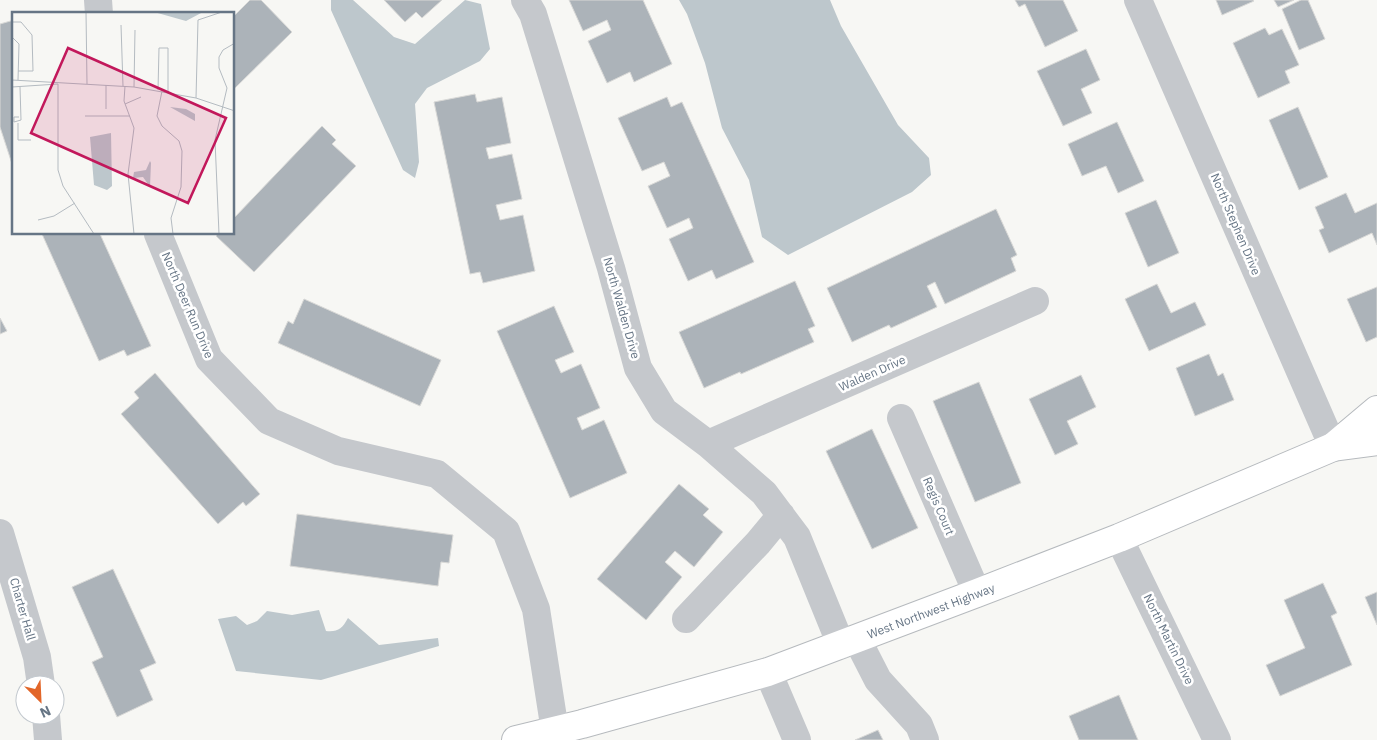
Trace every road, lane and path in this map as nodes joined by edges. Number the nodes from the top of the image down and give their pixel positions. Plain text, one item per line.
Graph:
1 (525, 0) edge
2 (1138, 0) edge
3 (158, 235) edge
4 (1035, 301) dead end
5 (1377, 410) edge
6 (902, 418) dead end
7 (1377, 441) edge
8 (708, 444) junction
9 (1333, 447) junction
10 (781, 515) junction
11 (0, 534) edge
12 (1119, 538) junction
13 (978, 593) junction
14 (686, 620) dead end
15 (849, 642) junction
16 (768, 672) junction
17 (40, 675) edge
18 (47, 725) edge
19 (555, 730) junction
20 (585, 732) edge
21 (48, 740) edge
22 (516, 740) edge
23 (797, 740) edge
24 (925, 740) edge
25 (1217, 740) edge

1 - 8 street, North Walden Drive
2 - 9 street, North Stephen Drive
3 - 19 street, North Deer Run Drive
4 - 8 street, Walden Drive
5 - 9 main road, West Northwest Highway
6 - 13 street, Regis Court
7 - 9 main road, West Northwest Highway
8 - 10 street, North Walden Drive
9 - 12 main road, West Northwest Highway
10 - 14 street
10 - 15 street, North Walden Drive
11 - 17 street, Charter Hall
12 - 13 main road, West Northwest Highway
12 - 25 street, North Martin Drive
13 - 15 main road, West Northwest Highway
15 - 16 main road, West Northwest Highway
15 - 24 street, North Walden Drive
16 - 20 main road, West Northwest Highway
16 - 23 street
18 - 21 street
19 - 20 main road, West Northwest Highway
19 - 22 main road, West Northwest Highway

